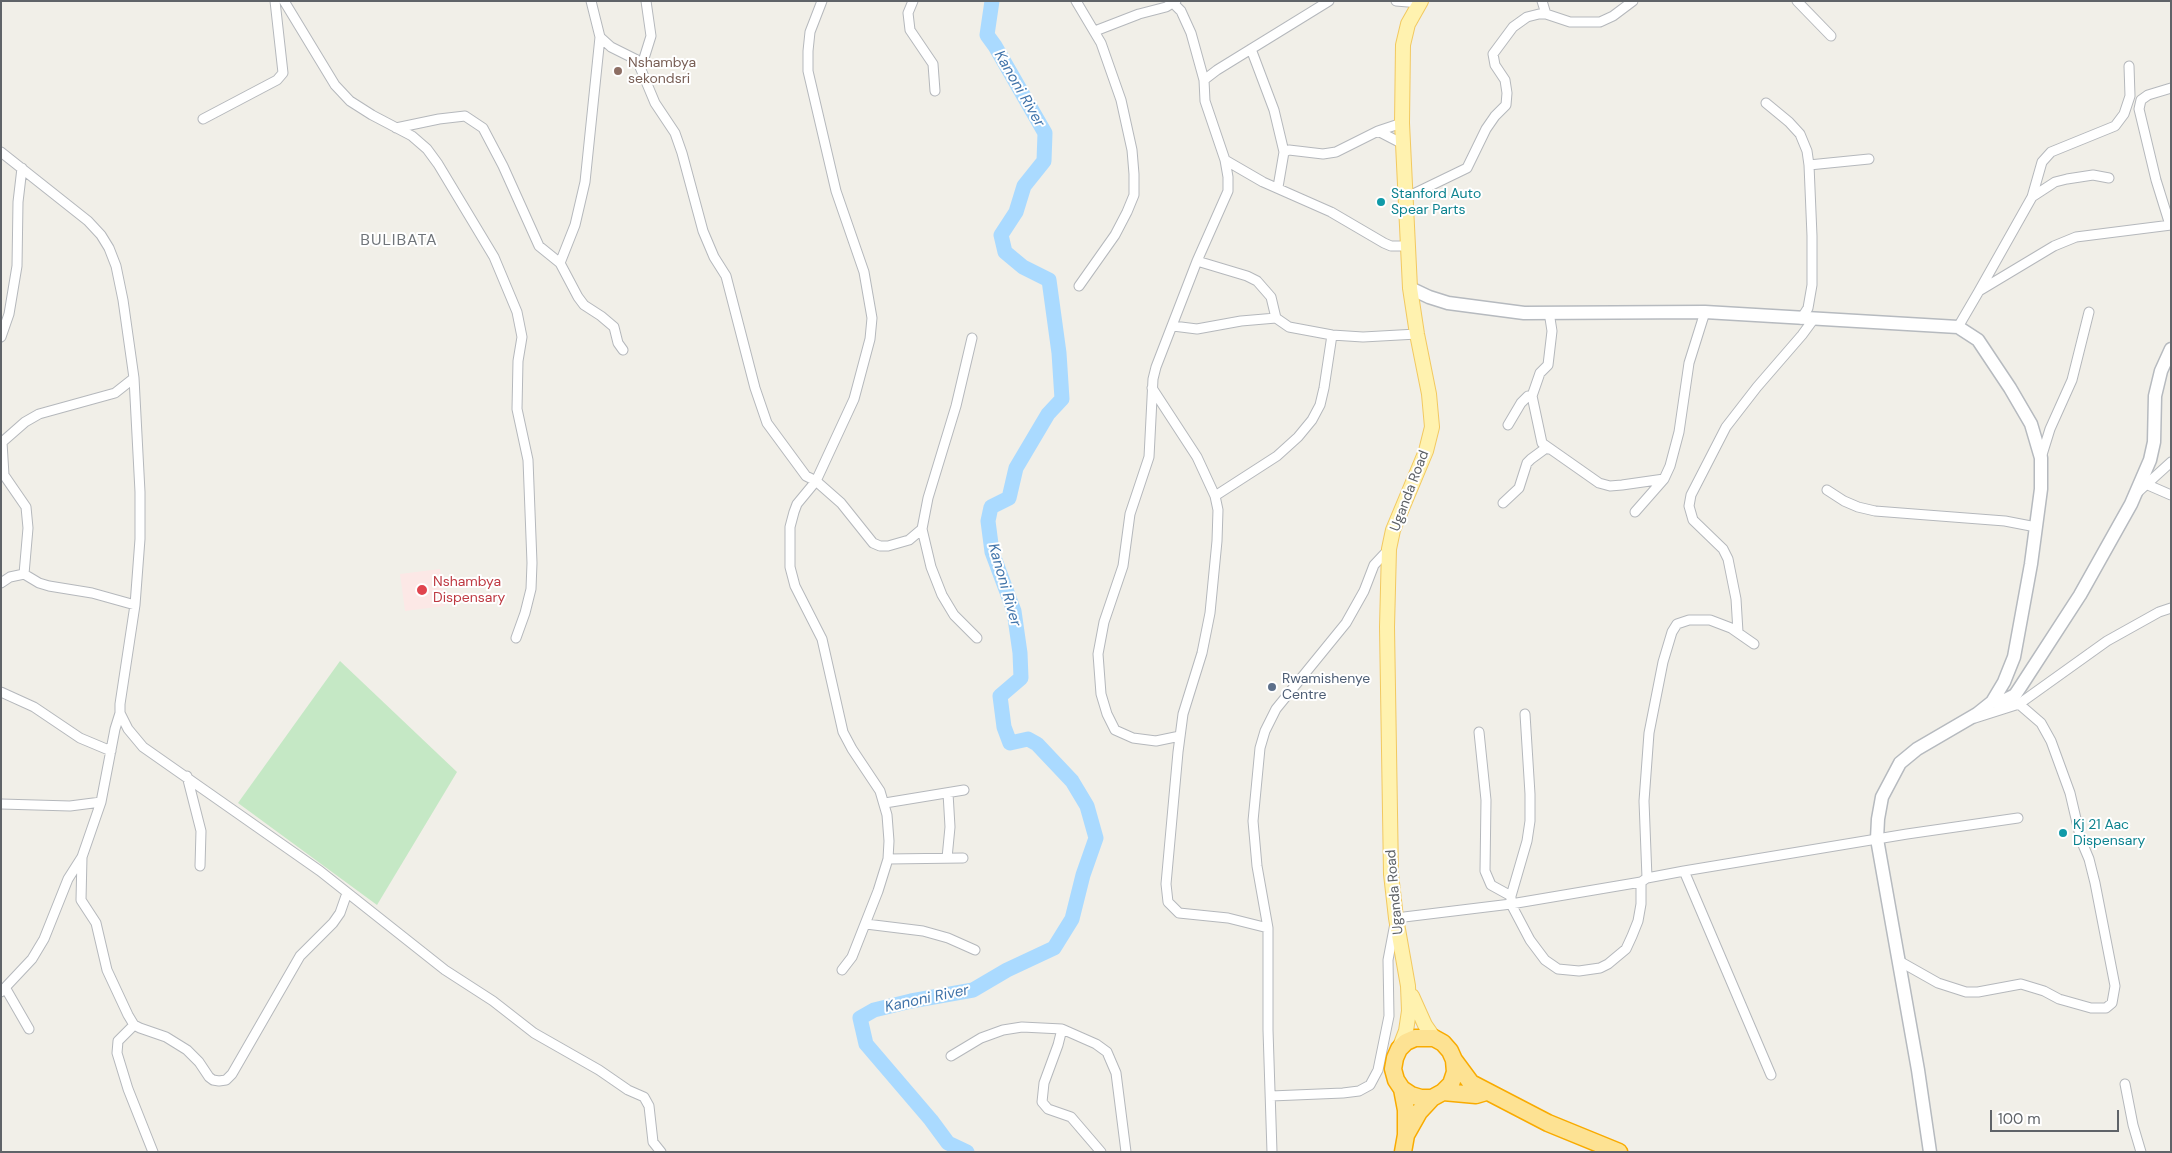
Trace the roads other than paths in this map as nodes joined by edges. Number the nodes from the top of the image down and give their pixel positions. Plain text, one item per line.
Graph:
1 (275, 1) edge
2 (284, 1) edge
3 (591, 1) edge
4 (646, 1) edge
5 (822, 1) edge
6 (913, 1) edge
7 (1076, 1) edge
8 (1329, 1) edge
9 (1396, 1) edge
10 (1542, 1) edge
11 (1633, 1) edge
12 (1797, 1) edge
13 (1175, 2) edge
14 (1420, 2) edge
15 (1546, 14) junction
16 (1095, 31) junction
17 (1831, 36) dead end
18 (600, 37) junction
19 (1251, 50) junction
20 (2129, 66) dead end
21 (641, 68) junction
22 (1204, 80) junction
23 (2171, 88) edge
24 (935, 91) dead end
25 (1766, 103) dead end
26 (203, 120) dead end
27 (1402, 123) junction
28 (396, 128) junction
29 (1378, 130) junction
30 (1403, 144) junction
31 (1, 152) edge
32 (1284, 152) junction
33 (1869, 159) dead end
34 (1225, 160) junction
35 (1810, 165) junction
36 (22, 168) junction
37 (2109, 178) dead end
38 (1278, 187) junction
39 (2032, 197) junction
40 (1405, 198) junction
41 (2170, 225) edge
42 (1408, 246) junction
43 (1197, 261) junction
44 (560, 263) junction
45 (1079, 286) dead end
46 (1410, 288) junction
47 (1979, 291) junction
48 (1549, 312) junction
49 (1706, 312) junction
50 (2089, 312) dead end
51 (1276, 318) junction
52 (1807, 320) junction
53 (1173, 326) junction
54 (1958, 327) junction
55 (1332, 334) junction
56 (1417, 334) junction
57 (1, 338) edge
58 (972, 338) dead end
59 (2171, 348) edge
60 (623, 350) dead end
61 (134, 378) junction
62 (1152, 388) junction
63 (1532, 396) junction
64 (1508, 425) dead end
65 (2, 443) edge
66 (1548, 449) junction
67 (2041, 458) junction
68 (2171, 462) edge
69 (1664, 479) junction
70 (816, 481) junction
71 (2148, 485) junction
72 (1827, 490) dead end
73 (2137, 493) junction
74 (1215, 496) junction
75 (2171, 496) edge
76 (1503, 503) dead end
77 (1635, 512) dead end
78 (2036, 527) junction
79 (922, 529) junction
80 (1389, 549) junction
81 (24, 574) junction
82 (1, 583) edge
83 (135, 606) junction
84 (2171, 608) edge
85 (1738, 632) junction
86 (516, 638) dead end
87 (977, 638) dead end
88 (1754, 644) dead end
89 (1, 692) edge
90 (1992, 702) junction
91 (2019, 704) junction
92 (120, 713) junction
93 (1524, 714) dead end
94 (1968, 720) junction
95 (1479, 732) dead end
96 (1180, 736) junction
97 (111, 751) junction
98 (187, 776) junction
99 (964, 790) dead end
100 (948, 793) junction
101 (101, 802) junction
102 (885, 803) junction
103 (1, 804) edge
104 (2018, 818) dead end
105 (1877, 839) junction
106 (82, 857) junction
107 (947, 858) junction
108 (963, 858) dead end
109 (888, 859) junction
110 (200, 866) dead end
111 (1684, 872) junction
112 (1644, 880) junction
113 (347, 893) junction
114 (1511, 900) junction
115 (1396, 918) junction
116 (866, 924) junction
117 (1268, 928) junction
118 (975, 950) dead end
119 (1899, 961) junction
120 (842, 970) dead end
121 (1408, 986) junction
122 (3, 990) edge
123 (134, 1025) junction
124 (29, 1029) dead end
125 (1062, 1029) junction
126 (1434, 1038) junction
127 (1400, 1049) junction
128 (951, 1056) dead end
129 (1454, 1060) junction
130 (1771, 1075) dead end
131 (2125, 1084) dead end
132 (1402, 1089) junction
133 (1488, 1092) junction
134 (1437, 1095) junction
135 (1271, 1096) junction
136 (1406, 1135) junction
137 (153, 1152) edge
138 (661, 1152) edge
139 (1101, 1152) edge
140 (1126, 1152) edge
141 (1272, 1152) edge
142 (1403, 1152) edge
143 (1619, 1152) edge
144 (1930, 1152) edge
145 (2141, 1152) edge

1 - 26 street
2 - 28 street
3 - 18 street
4 - 21 street
5 - 70 street
6 - 24 street
7 - 16 street
8 - 19 street
9 - 14 street
10 - 15 street
11 - 15 street
12 - 17 street
13 - 16 street
13 - 22 street
14 - 27 main road, Uganda Road
15 - 40 street
16 - 45 street
18 - 21 street
18 - 44 street
19 - 22 street
19 - 32 street
20 - 39 street
21 - 70 street
22 - 34 street
23 - 41 street
25 - 35 street
27 - 29 street
27 - 30 main road, Uganda Road
28 - 44 street
28 - 86 street
29 - 30 street
29 - 32 street
30 - 40 main road, Uganda Road
31 - 36 street
32 - 38 street
33 - 35 street
34 - 38 street
34 - 43 street
35 - 52 street
36 - 57 street
36 - 61 street
37 - 39 street
38 - 42 street
39 - 47 street
40 - 42 main road, Uganda Road
41 - 47 street
42 - 46 main road, Uganda Road
43 - 51 street
43 - 53 street
44 - 60 street
46 - 48 street
46 - 56 main road, Uganda Road
47 - 54 street
48 - 49 street
48 - 63 street
49 - 52 street
49 - 69 street
50 - 67 street
51 - 53 street
51 - 55 street
52 - 54 street
52 - 85 street
53 - 62 street
54 - 67 street
55 - 56 street
55 - 74 street
56 - 80 main road, Uganda Road
58 - 79 street
59 - 73 street
61 - 65 street
61 - 83 street
62 - 74 street
62 - 96 street
63 - 64 street
63 - 66 street
65 - 81 street
66 - 69 street
66 - 76 street
67 - 78 street
68 - 71 street
69 - 77 street
70 - 79 street
70 - 102 street
71 - 73 street
71 - 75 street
72 - 78 street
73 - 90 street
74 - 96 street
78 - 90 street
79 - 87 street
80 - 115 main road, Uganda Road
80 - 117 street
81 - 82 street
81 - 83 street
83 - 92 street
84 - 91 street
85 - 88 street
85 - 112 street
89 - 97 street
90 - 94 street
91 - 94 street
91 - 119 street
92 - 97 street
92 - 98 street
93 - 114 street
94 - 105 street
95 - 114 street
96 - 117 street
97 - 101 street
98 - 110 street
98 - 113 street
99 - 100 street
100 - 102 street
100 - 107 street
101 - 103 street
101 - 106 street
102 - 109 street
104 - 105 street
105 - 111 street
105 - 119 street
106 - 122 street
106 - 123 street
107 - 108 street
107 - 109 street
109 - 116 street
111 - 112 street
111 - 130 street
112 - 114 street
112 - 114 street
113 - 123 street
113 - 138 street
114 - 115 street
115 - 121 main road, Uganda Road
115 - 135 street
116 - 118 street
116 - 120 street
117 - 135 street
119 - 144 street
121 - 126 main road, Uganda Road
121 - 127 main road, Uganda Road
122 - 124 street
123 - 137 street
125 - 128 street
125 - 139 street
125 - 140 street
126 - 127 highway
126 - 129 highway
127 - 132 highway
129 - 133 highway
129 - 134 highway
131 - 145 street
132 - 134 highway
132 - 136 highway
133 - 134 highway
133 - 143 highway
134 - 136 highway
135 - 141 street
136 - 142 highway

